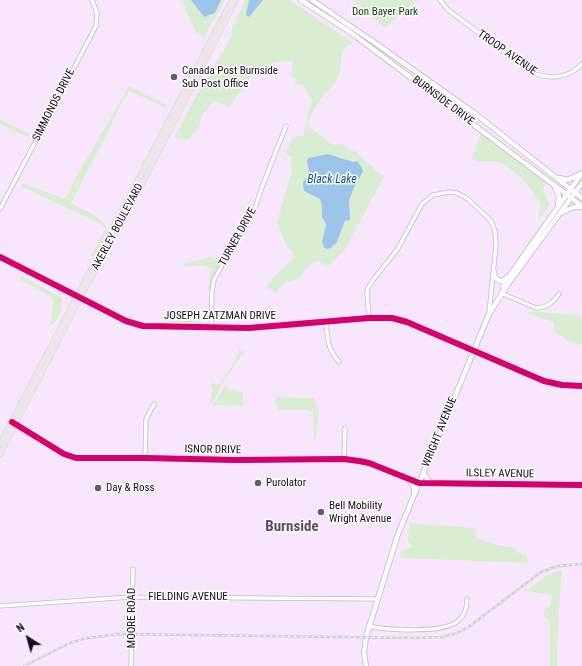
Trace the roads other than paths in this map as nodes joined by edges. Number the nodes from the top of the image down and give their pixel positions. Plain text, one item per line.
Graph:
1 (92, 0) edge
2 (232, 0) edge
3 (236, 0) edge
4 (301, 0) edge
5 (312, 0) edge
6 (440, 0) edge
7 (582, 64) edge
8 (286, 126) dead end
9 (582, 174) edge
10 (556, 177) junction
11 (582, 183) edge
12 (553, 184) junction
13 (570, 189) junction
14 (575, 192) junction
15 (567, 194) junction
16 (571, 197) junction
17 (582, 198) edge
18 (582, 206) edge
19 (557, 207) junction
20 (0, 209) edge
21 (560, 214) junction
22 (524, 254) junction
23 (0, 257) edge
24 (525, 262) junction
25 (494, 272) junction
26 (510, 275) junction
27 (501, 293) junction
28 (559, 294) dead end
29 (78, 297) junction
30 (489, 314) junction
31 (369, 318) junction
32 (326, 322) junction
33 (210, 328) junction
34 (474, 351) junction
35 (339, 362) dead end
36 (582, 386) edge
37 (154, 404) dead end
38 (14, 423) junction
39 (345, 428) dead end
40 (0, 444) edge
41 (0, 454) edge
42 (145, 458) junction
43 (344, 459) junction
44 (424, 472) junction
45 (408, 479) junction
46 (419, 483) junction
47 (434, 483) junction
48 (582, 485) edge
49 (414, 493) junction
50 (133, 569) dead end
51 (131, 597) junction
52 (376, 599) junction
53 (467, 599) dead end
54 (0, 606) edge
55 (368, 626) junction
56 (131, 666) edge
57 (366, 666) edge

1 - 20 street, SIMMONDS DRIVE
2 - 29 main road, AKERLEY BOULEVARD
3 - 29 main road, AKERLEY BOULEVARD
4 - 12 main road, BURNSIDE DRIVE
5 - 10 main road, BURNSIDE DRIVE
6 - 7 street, TROOP AVENUE
8 - 33 street, TURNER DRIVE
9 - 10 main road
9 - 13 main road, WRIGHT AVENUE
10 - 13 main road, BURNSIDE DRIVE
11 - 14 main road, WRIGHT AVENUE
12 - 15 main road, BURNSIDE DRIVE
12 - 19 main road
13 - 14 main road, BURNSIDE DRIVE
13 - 15 main road, WRIGHT AVENUE
14 - 16 main road, WRIGHT AVENUE
14 - 17 main road, BURNSIDE DRIVE
15 - 16 main road, BURNSIDE DRIVE
15 - 19 main road, WRIGHT AVENUE
16 - 18 main road, BURNSIDE DRIVE
16 - 21 main road, WRIGHT AVENUE
18 - 21 main road
19 - 22 main road, WRIGHT AVENUE
21 - 24 main road, WRIGHT AVENUE
22 - 24 main road
22 - 26 main road, WRIGHT AVENUE
23 - 29 street, JOSEPH ZATZMAN DRIVE
24 - 27 main road, WRIGHT AVENUE
25 - 26 main road
25 - 30 street
25 - 31 street
26 - 27 main road, WRIGHT AVENUE
27 - 28 street
27 - 30 main road, WRIGHT AVENUE
29 - 33 street, JOSEPH ZATZMAN DRIVE
29 - 38 main road, AKERLEY BOULEVARD
30 - 34 main road, WRIGHT AVENUE
31 - 32 street, JOSEPH ZATZMAN DRIVE
31 - 34 street, JOSEPH ZATZMAN DRIVE
32 - 33 street, JOSEPH ZATZMAN DRIVE
32 - 35 street
34 - 36 street, JOSEPH ZATZMAN DRIVE
34 - 44 main road, WRIGHT AVENUE
37 - 42 street
38 - 40 main road, AKERLEY BOULEVARD
38 - 41 main road, AKERLEY BOULEVARD
38 - 42 street, ISNOR DRIVE
39 - 43 street
42 - 43 street, ISNOR DRIVE
43 - 45 street, ISNOR DRIVE
44 - 46 main road, WRIGHT AVENUE
44 - 47 street
45 - 46 street, ISNOR DRIVE
45 - 49 street
46 - 47 street, ILSLEY AVENUE
46 - 49 main road, WRIGHT AVENUE
47 - 48 street, ILSLEY AVENUE
49 - 52 main road, WRIGHT AVENUE
50 - 51 street, MOORE ROAD
51 - 52 street, FIELDING AVENUE
51 - 54 street, FIELDING AVENUE
51 - 56 street, MOORE ROAD
52 - 55 main road, WRIGHT AVENUE
53 - 55 street
55 - 57 main road, WRIGHT AVENUE

